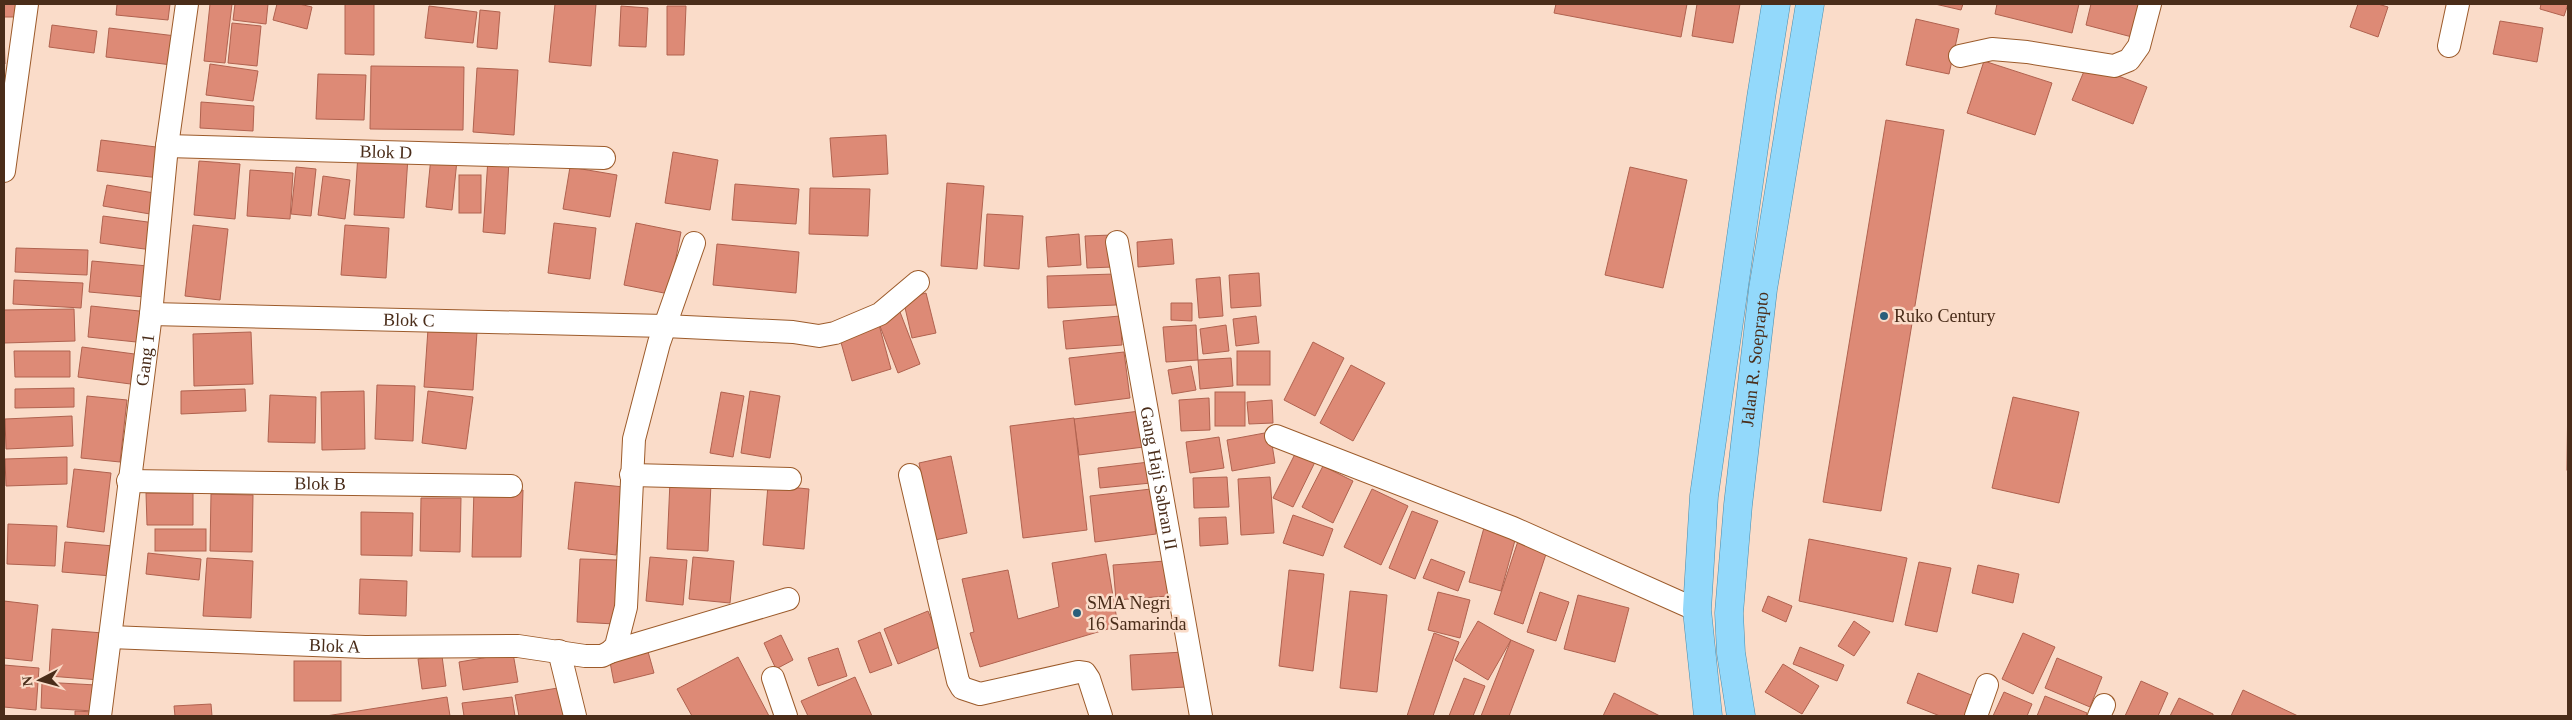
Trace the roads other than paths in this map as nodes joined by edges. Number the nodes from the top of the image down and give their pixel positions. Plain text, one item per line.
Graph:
1 (27, 4) edge
2 (187, 4) edge
3 (1776, 4) edge
4 (1810, 4) edge
5 (2150, 4) edge
6 (2458, 4) edge
7 (2449, 46) dead end
8 (1960, 56) dead end
9 (167, 146) junction
10 (604, 158) dead end
11 (4, 171) edge
12 (1117, 242) dead end
13 (694, 243) dead end
14 (918, 282) dead end
15 (151, 314) junction
16 (665, 326) junction
17 (1276, 436) dead end
18 (631, 475) junction
19 (910, 475) dead end
20 (790, 479) dead end
21 (128, 481) junction
22 (511, 486) dead end
23 (788, 599) dead end
24 (1697, 610) junction
25 (110, 637) junction
26 (559, 651) junction
27 (610, 652) junction
28 (773, 678) dead end
29 (1987, 685) dead end
30 (100, 716) edge
31 (574, 716) edge
32 (786, 716) edge
33 (1101, 716) edge
34 (1201, 716) edge
35 (1708, 716) edge
36 (1741, 716) edge
37 (1976, 716) edge

1 - 11 street
2 - 9 street, Gang 1
3 - 24 main road, Jalan R. Soeprapto
4 - 36 main road, Jalan R. Soeprapto
5 - 8 street
6 - 7 street
9 - 10 street, Blok D
9 - 15 street, Gang 1
12 - 34 street, Gang Haji Sabran II
13 - 16 street
14 - 16 street, Blok C
15 - 16 street, Blok C
15 - 21 street, Gang 1
16 - 18 street
17 - 24 street
18 - 20 street
18 - 27 street
19 - 33 street
21 - 22 street, Blok B
21 - 25 street, Gang 1
23 - 27 street, Blok A
24 - 35 main road, Jalan R. Soeprapto
25 - 26 street, Blok A
25 - 30 street, Gang 1
26 - 27 street, Blok A
26 - 31 street
28 - 32 street
29 - 37 street

